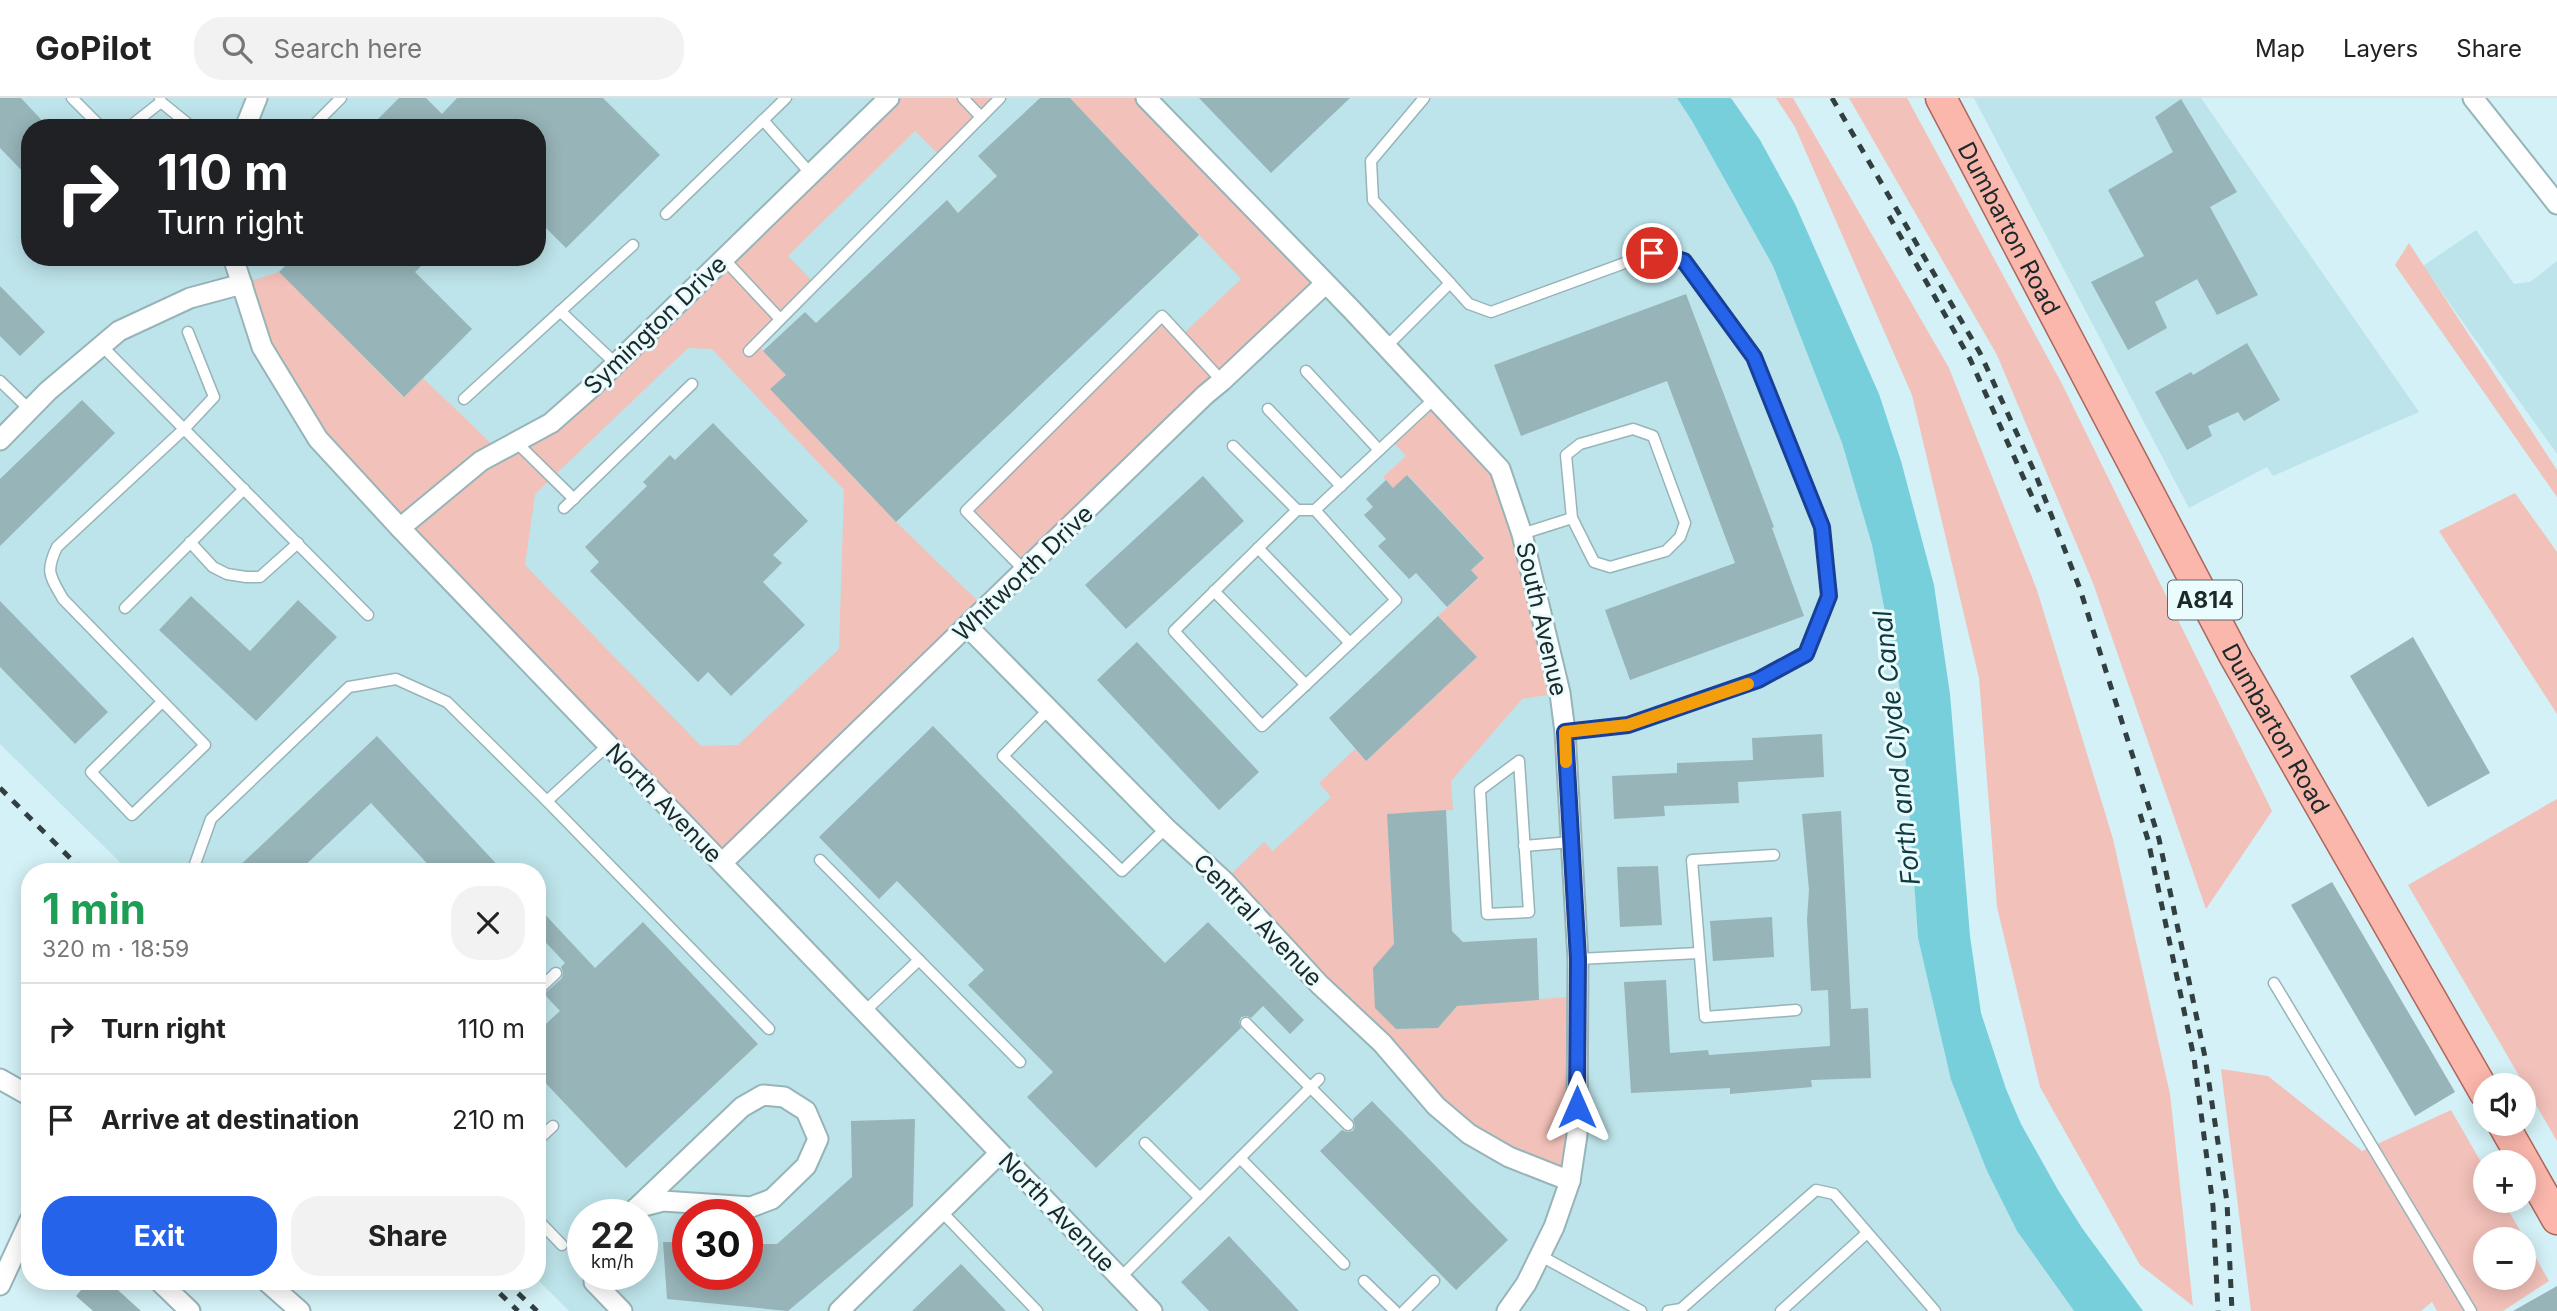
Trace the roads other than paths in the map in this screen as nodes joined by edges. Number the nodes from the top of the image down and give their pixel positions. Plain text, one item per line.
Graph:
1 (72, 98) edge
2 (257, 98) edge
3 (341, 98) edge
4 (786, 98) edge
5 (889, 98) edge
6 (962, 98) edge
7 (1000, 98) edge
8 (1146, 98) edge
9 (1424, 98) edge
10 (1941, 98) edge
11 (2473, 98) edge
12 (160, 100) edge
13 (981, 117) junction
14 (93, 119) edge
15 (138, 119) edge
16 (182, 119) edge
17 (249, 119) edge
18 (320, 119) edge
19 (763, 120) junction
20 (811, 174) junction
21 (2557, 204) edge
22 (666, 214) dead end
23 (633, 245) dead end
24 (724, 259) junction
25 (236, 266) edge
26 (1450, 283) junction
27 (242, 284) junction
28 (1325, 284) junction
29 (560, 311) junction
30 (780, 319) junction
31 (188, 332) dead end
32 (101, 345) junction
33 (1386, 347) junction
34 (748, 351) dead end
35 (616, 364) junction
36 (1306, 371) dead end
37 (0, 381) edge
38 (1223, 382) junction
39 (692, 384) dead end
40 (464, 399) dead end
41 (1434, 399) junction
42 (1268, 409) dead end
43 (30, 410) junction
44 (184, 429) junction
45 (0, 440) edge
46 (516, 442) junction
47 (1233, 446) dead end
48 (1379, 450) junction
49 (1341, 486) junction
50 (244, 489) junction
51 (574, 499) junction
52 (564, 509) dead end
53 (1297, 510) junction
54 (1315, 510) junction
55 (1572, 518) junction
56 (400, 528) junction
57 (1522, 534) junction
58 (190, 542) junction
59 (298, 543) junction
60 (1258, 548) junction
61 (1025, 571) junction
62 (1214, 591) junction
63 (125, 608) dead end
64 (368, 615) dead end
65 (968, 627) junction
66 (1350, 643) junction
67 (1306, 685) junction
68 (162, 702) junction
69 (1049, 709) junction
70 (1565, 732) junction
71 (608, 745) junction
72 (547, 801) junction
73 (1166, 828) junction
74 (1571, 842) junction
75 (1524, 846) junction
76 (1774, 855) dead end
77 (820, 860) dead end
78 (195, 863) edge
79 (722, 863) junction
80 (1699, 953) junction
81 (1578, 959) junction
82 (919, 960) junction
83 (556, 973) dead end
84 (546, 982) edge
85 (2274, 983) dead end
86 (1796, 1010) dead end
87 (864, 1012) junction
88 (1247, 1023) dead end
89 (769, 1029) dead end
90 (1020, 1062) dead end
91 (2474, 1073) edge
92 (0, 1079) edge
93 (1319, 1079) dead end
94 (1310, 1088) junction
95 (21, 1092) edge
96 (1348, 1125) dead end
97 (553, 1126) dead end
98 (546, 1133) edge
99 (2509, 1136) edge
100 (1145, 1143) dead end
101 (999, 1154) junction
102 (1240, 1158) junction
103 (1570, 1181) junction
104 (1200, 1198) junction
105 (633, 1211) edge
106 (941, 1211) junction
107 (2557, 1219) edge
108 (546, 1228) edge
109 (1867, 1233) junction
110 (21, 1241) edge
111 (562, 1245) dead end
112 (1541, 1256) junction
113 (1344, 1264) dead end
114 (1120, 1278) junction
115 (1364, 1281) dead end
116 (1434, 1281) dead end
117 (0, 1285) edge
118 (168, 1290) edge
119 (276, 1290) edge
120 (602, 1290) edge
121 (190, 1311) edge
122 (300, 1311) edge
123 (622, 1311) edge
124 (839, 1311) edge
125 (1037, 1311) edge
126 (1152, 1311) edge
127 (1395, 1311) edge
128 (1405, 1311) edge
129 (1507, 1311) edge
130 (1641, 1311) edge
131 (1668, 1311) edge
132 (1781, 1311) edge
133 (1934, 1311) edge
134 (2470, 1311) edge

1 - 14 lane
2 - 17 street
3 - 18 lane
4 - 19 lane
5 - 20 street, Symington Drive
6 - 13 lane
7 - 13 lane
8 - 28 street, South Avenue
9 - 26 lane
10 - 91 main road, Dumbarton Road / A814
11 - 21 street
12 - 15 lane
12 - 16 lane
13 - 30 lane
19 - 20 lane
19 - 22 lane
20 - 24 street, Symington Drive
23 - 29 lane
24 - 30 lane
24 - 35 street, Symington Drive
25 - 27 street, North Avenue
26 - 33 lane
26 - 70 lane
27 - 32 street
27 - 56 street, North Avenue
28 - 33 street, South Avenue
28 - 38 street, Whitworth Drive
29 - 35 lane
29 - 40 lane
30 - 34 lane
31 - 44 lane
32 - 43 street
32 - 44 lane
33 - 41 street, South Avenue
35 - 46 street, Symington Drive
36 - 48 lane
37 - 43 lane
38 - 61 street, Whitworth Drive
38 - 61 lane
39 - 51 lane
41 - 48 lane
41 - 57 street, South Avenue
42 - 49 lane
43 - 45 street
44 - 50 lane
44 - 68 lane
46 - 51 lane
46 - 56 street, Symington Drive
47 - 53 lane
48 - 49 lane
49 - 54 lane
50 - 58 lane
50 - 59 lane
51 - 52 lane
53 - 54 lane
53 - 60 lane
54 - 66 lane
55 - 55 lane
55 - 57 lane
56 - 71 street, North Avenue
57 - 70 street, South Avenue
58 - 59 lane
58 - 63 lane
59 - 64 lane
60 - 62 lane
60 - 66 lane
61 - 65 street, Whitworth Drive
62 - 67 lane
62 - 67 lane
65 - 69 street, Central Avenue
65 - 79 street, Whitworth Drive
66 - 67 lane
68 - 68 lane
69 - 73 street, Central Avenue
69 - 73 lane
70 - 74 street, South Avenue
71 - 72 lane
71 - 79 street, North Avenue
72 - 78 lane
72 - 89 lane
73 - 103 street, Central Avenue
74 - 75 lane
74 - 81 street, South Avenue
75 - 75 lane
76 - 80 lane
77 - 82 lane
79 - 87 street, North Avenue
80 - 81 lane
80 - 86 lane
81 - 103 street, South Avenue
82 - 87 lane
82 - 90 lane
83 - 84 lane
85 - 134 lane
87 - 101 street, North Avenue
88 - 94 lane
92 - 95 street
93 - 94 lane
94 - 96 lane
94 - 102 lane
97 - 98 lane
99 - 107 main road
100 - 104 lane
101 - 106 street
101 - 114 street, North Avenue
102 - 104 lane
102 - 113 lane
103 - 112 street, South Avenue
104 - 114 lane
105 - 105 street
106 - 124 street
106 - 125 lane
108 - 111 lane
109 - 131 lane
109 - 132 lane
109 - 133 lane
110 - 117 street
112 - 129 street, South Avenue
112 - 130 lane
114 - 126 street, North Avenue
115 - 127 lane
116 - 128 lane
118 - 121 street
119 - 122 street
120 - 123 street

